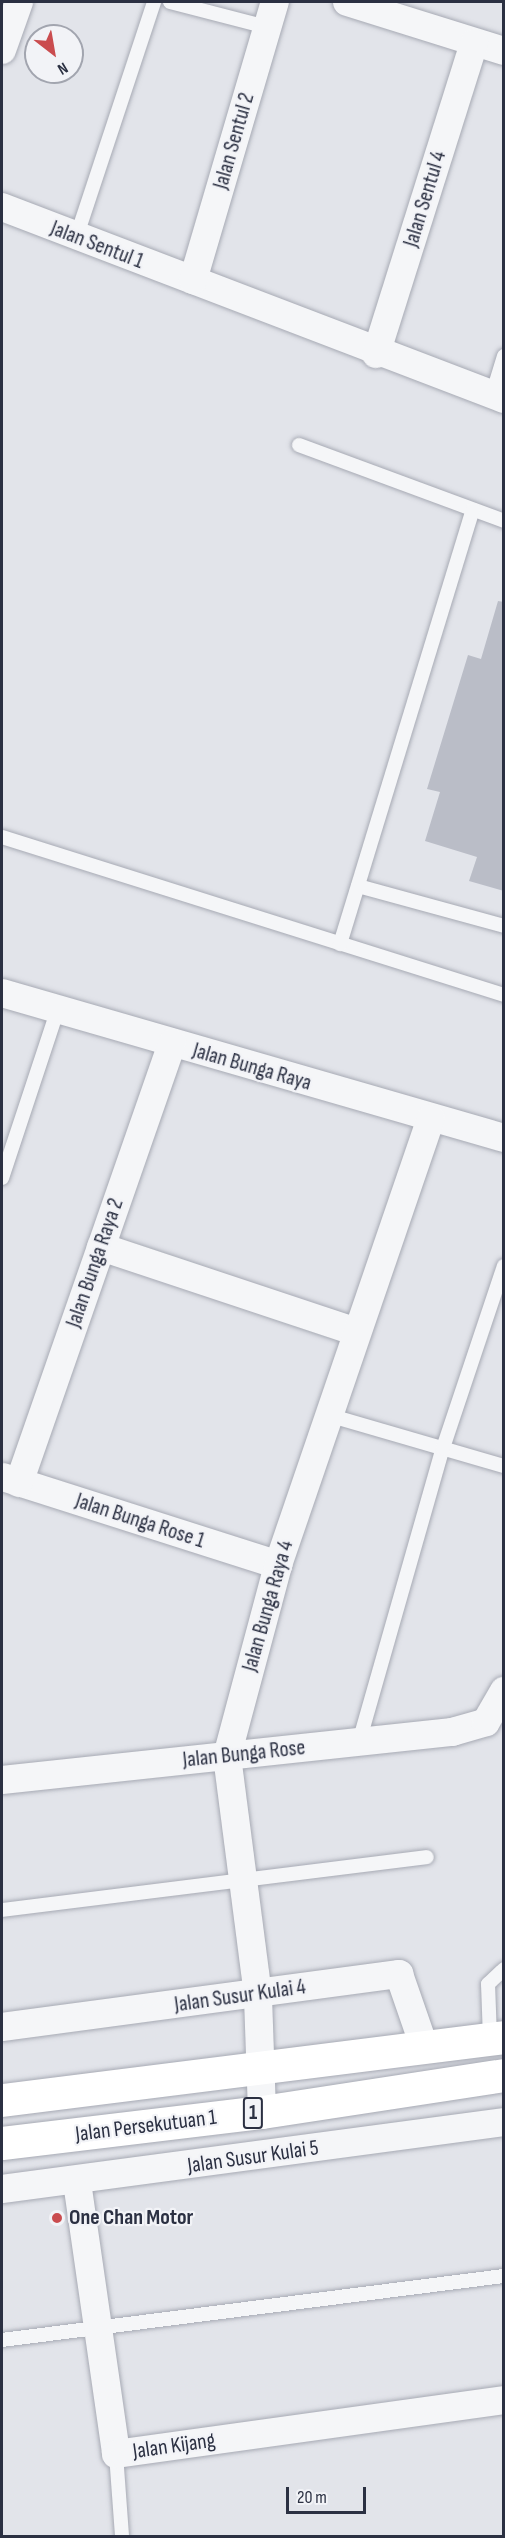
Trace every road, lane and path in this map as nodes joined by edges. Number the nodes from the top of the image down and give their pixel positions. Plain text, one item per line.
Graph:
1 (19, 2) edge
2 (154, 2) edge
3 (170, 2) edge
4 (347, 2) edge
5 (271, 14) edge
6 (474, 43) junction
7 (2, 50) edge
8 (504, 51) edge
9 (2, 207) edge
10 (76, 238) junction
11 (193, 280) junction
12 (376, 354) junction
13 (504, 356) edge
14 (498, 397) edge
15 (299, 445) dead end
16 (473, 510) junction
17 (504, 521) edge
18 (2, 837) edge
19 (357, 886) junction
20 (504, 926) edge
21 (340, 944) junction
22 (2, 993) edge
23 (504, 995) edge
24 (58, 1010) junction
25 (172, 1043) junction
26 (432, 1119) junction
27 (504, 1138) edge
28 (2, 1178) edge
29 (101, 1247) junction
30 (504, 1266) edge
31 (356, 1332) junction
32 (328, 1415) junction
33 (443, 1448) junction
34 (504, 1466) edge
35 (10, 1480) edge
36 (278, 1565) junction
37 (504, 1691) edge
38 (358, 1742) junction
39 (227, 1756) junction
40 (2, 1780) edge
41 (427, 1857) dead end
42 (243, 1882) junction
43 (2, 1910) edge
44 (504, 1969) edge
45 (258, 1995) junction
46 (2, 2027) edge
47 (497, 2037) edge
48 (425, 2049) junction
49 (261, 2070) junction
50 (504, 2074) edge
51 (2, 2100) edge
52 (262, 2112) junction
53 (504, 2122) edge
54 (2, 2143) edge
55 (77, 2182) junction
56 (2, 2189) edge
57 (504, 2276) edge
58 (98, 2328) junction
59 (2, 2340) edge
60 (504, 2400) edge
61 (116, 2454) junction
62 (122, 2536) edge

1 - 7 street
2 - 10 lane
3 - 5 lane
4 - 6 street
5 - 11 street, Jalan Sentul 2
6 - 8 street
6 - 12 street, Jalan Sentul 4
9 - 10 street, Jalan Sentul 1
10 - 11 street, Jalan Sentul 1
11 - 12 street, Jalan Sentul 1
12 - 14 street, Jalan Sentul 1
13 - 14 lane
15 - 16 lane
16 - 17 lane
16 - 19 lane
18 - 21 lane
19 - 20 lane
19 - 21 lane
21 - 23 lane
22 - 24 street, Jalan Bunga Raya
24 - 25 street, Jalan Bunga Raya
24 - 28 lane
25 - 26 street, Jalan Bunga Raya
25 - 29 street, Jalan Bunga Raya 2
26 - 27 street, Jalan Bunga Raya
26 - 31 street, Jalan Bunga Raya 4
29 - 31 street
29 - 35 street, Jalan Bunga Raya 2
30 - 33 lane
31 - 32 street, Jalan Bunga Raya 4
32 - 33 lane
32 - 36 street, Jalan Bunga Raya 4
33 - 34 lane
33 - 38 lane
35 - 36 street, Jalan Bunga Rose 1
36 - 39 street, Jalan Bunga Raya 4
37 - 38 street, Jalan Bunga Rose
38 - 39 street, Jalan Bunga Rose
39 - 40 street, Jalan Bunga Rose
39 - 42 street, Jalan Bunga Raya 4
41 - 42 lane
42 - 43 lane
42 - 45 street, Jalan Bunga Raya 4
44 - 47 lane
45 - 46 street, Jalan Susur Kulai 4
45 - 48 street, Jalan Susur Kulai 4
45 - 49 street, Jalan Bunga Raya 4
47 - 48 highway, Jalan Persekutuan 1 / 1
48 - 49 highway, Jalan Persekutuan 1 / 1
49 - 51 highway, Jalan Persekutuan 1 / 1
49 - 52 street, Jalan Bunga Raya 4
50 - 52 highway, Jalan Persekutuan 1 / 1
52 - 54 highway, Jalan Persekutuan 1 / 1
53 - 55 street, Jalan Susur Kulai 5
55 - 56 street, Jalan Susur Kulai 5
55 - 58 street, Jalan Kijang
57 - 58 lane
58 - 59 lane
58 - 61 street, Jalan Kijang
60 - 61 street, Jalan Kijang
61 - 62 lane

